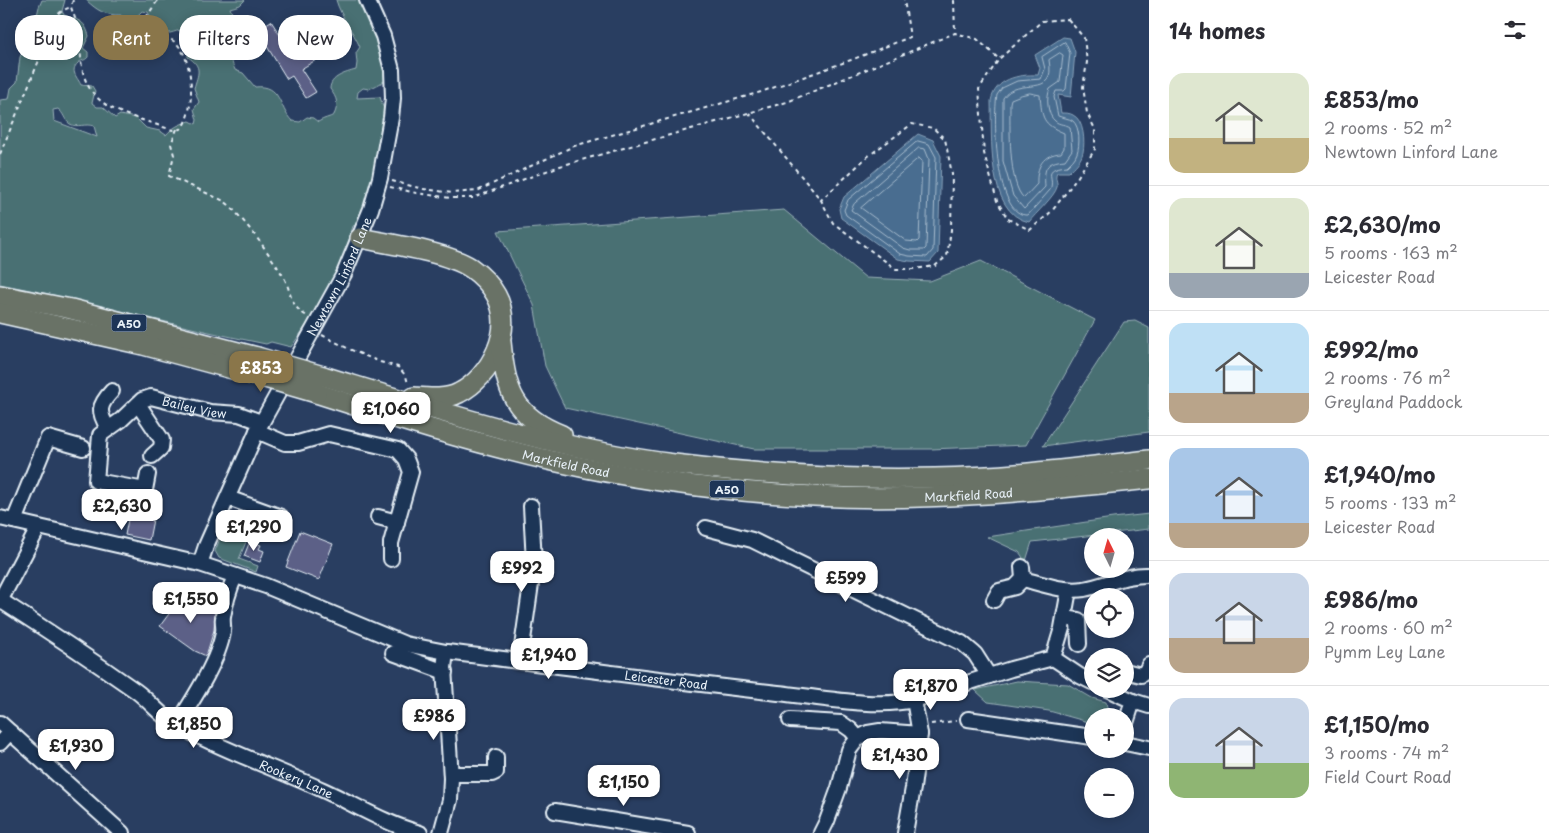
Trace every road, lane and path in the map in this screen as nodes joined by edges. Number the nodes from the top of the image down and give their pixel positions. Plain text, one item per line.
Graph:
1 (73, 0) edge
2 (158, 0) edge
3 (367, 0) edge
4 (904, 0) edge
5 (954, 0) edge
6 (71, 7) junction
7 (954, 33) junction
8 (999, 59) junction
9 (749, 113) junction
10 (177, 129) junction
11 (0, 154) edge
12 (379, 181) junction
13 (821, 200) junction
14 (360, 238) junction
15 (0, 295) edge
16 (0, 313) edge
17 (316, 326) junction
18 (500, 338) junction
19 (254, 365) junction
20 (320, 385) junction
21 (409, 388) dead end
22 (112, 392) dead end
23 (388, 396) junction
24 (138, 404) junction
25 (103, 427) junction
26 (259, 427) junction
27 (83, 448) dead end
28 (600, 451) junction
29 (152, 456) dead end
30 (1149, 460) edge
31 (148, 474) dead end
32 (1149, 479) edge
33 (228, 498) junction
34 (531, 506) dead end
35 (281, 517) dead end
36 (378, 517) dead end
37 (0, 518) edge
38 (14, 522) junction
39 (397, 522) junction
40 (540, 525) dead end
41 (37, 527) junction
42 (706, 528) dead end
43 (391, 559) dead end
44 (200, 564) junction
45 (1149, 575) edge
46 (236, 576) junction
47 (1069, 590) junction
48 (994, 600) dead end
49 (0, 601) edge
50 (1064, 618) junction
51 (1078, 644) dead end
52 (446, 652) junction
53 (393, 654) dead end
54 (1053, 658) junction
55 (523, 661) junction
56 (1149, 665) edge
57 (445, 672) junction
58 (1134, 673) edge
59 (989, 676) junction
60 (1084, 678) edge
61 (1128, 698) edge
62 (914, 700) junction
63 (1133, 700) junction
64 (1149, 706) edge
65 (1131, 708) edge
66 (968, 718) joint
67 (790, 720) dead end
68 (177, 725) junction
69 (5, 727) edge
70 (919, 731) junction
71 (854, 734) junction
72 (1084, 736) edge
73 (0, 743) edge
74 (1134, 745) edge
75 (1149, 748) edge
76 (496, 757) dead end
77 (451, 774) junction
78 (555, 811) dead end
79 (122, 833) edge
80 (420, 833) edge
81 (441, 833) edge
82 (688, 833) edge
83 (821, 833) edge
84 (905, 833) edge

1 - 6 path
2 - 10 path
3 - 12 street, Newtown Linford Lane
4 - 12 path
5 - 7 path
6 - 10 path
6 - 11 path
7 - 8 path
7 - 9 path
8 - 8 path
9 - 12 path
9 - 13 path
10 - 17 path
12 - 14 street, Newtown Linford Lane
13 - 13 path
14 - 17 street, Newtown Linford Lane
14 - 18 highway
15 - 19 highway, Markfield Road / A50
16 - 19 highway, Markfield Road / A50
17 - 21 path
17 - 26 street, Newtown Linford Lane
18 - 23 highway
18 - 28 highway
19 - 20 highway, Markfield Road / A50, bridge
20 - 23 highway, Markfield Road / A50
20 - 32 highway, Markfield Road / A50
22 - 25 street
23 - 28 highway, Markfield Road / A50
24 - 25 street
24 - 26 street, Bailey View
24 - 29 street
25 - 31 street
26 - 33 street, Newtown Linford Lane
26 - 39 street, Bailey View
27 - 38 street
28 - 30 highway, Markfield Road / A50
33 - 35 street
33 - 44 street, Newtown Linford Lane
34 - 55 street
36 - 39 street
37 - 38 street
38 - 41 street
39 - 43 street, Bailey View
40 - 55 street
41 - 44 street, Leicester Road
41 - 49 street
42 - 59 street
44 - 46 street, Leicester Road
45 - 47 street
46 - 52 street, Leicester Road
46 - 68 street
47 - 48 street
47 - 50 street
49 - 68 street, Rookery Lane
50 - 51 street
50 - 54 street
52 - 55 street, Leicester Road
52 - 57 street
53 - 57 street
54 - 59 street, Leicester Road
54 - 60 street
55 - 62 street, Leicester Road
56 - 58 street
57 - 77 street
59 - 62 street, Leicester Road
61 - 63 street
62 - 70 street
63 - 64 street
63 - 65 street
66 - 70 path
66 - 72 street
67 - 71 street
68 - 80 street, Rookery Lane
69 - 73 street
69 - 79 street
70 - 71 street
70 - 84 street
71 - 83 street
74 - 75 street
76 - 77 street
77 - 81 street
78 - 82 street

